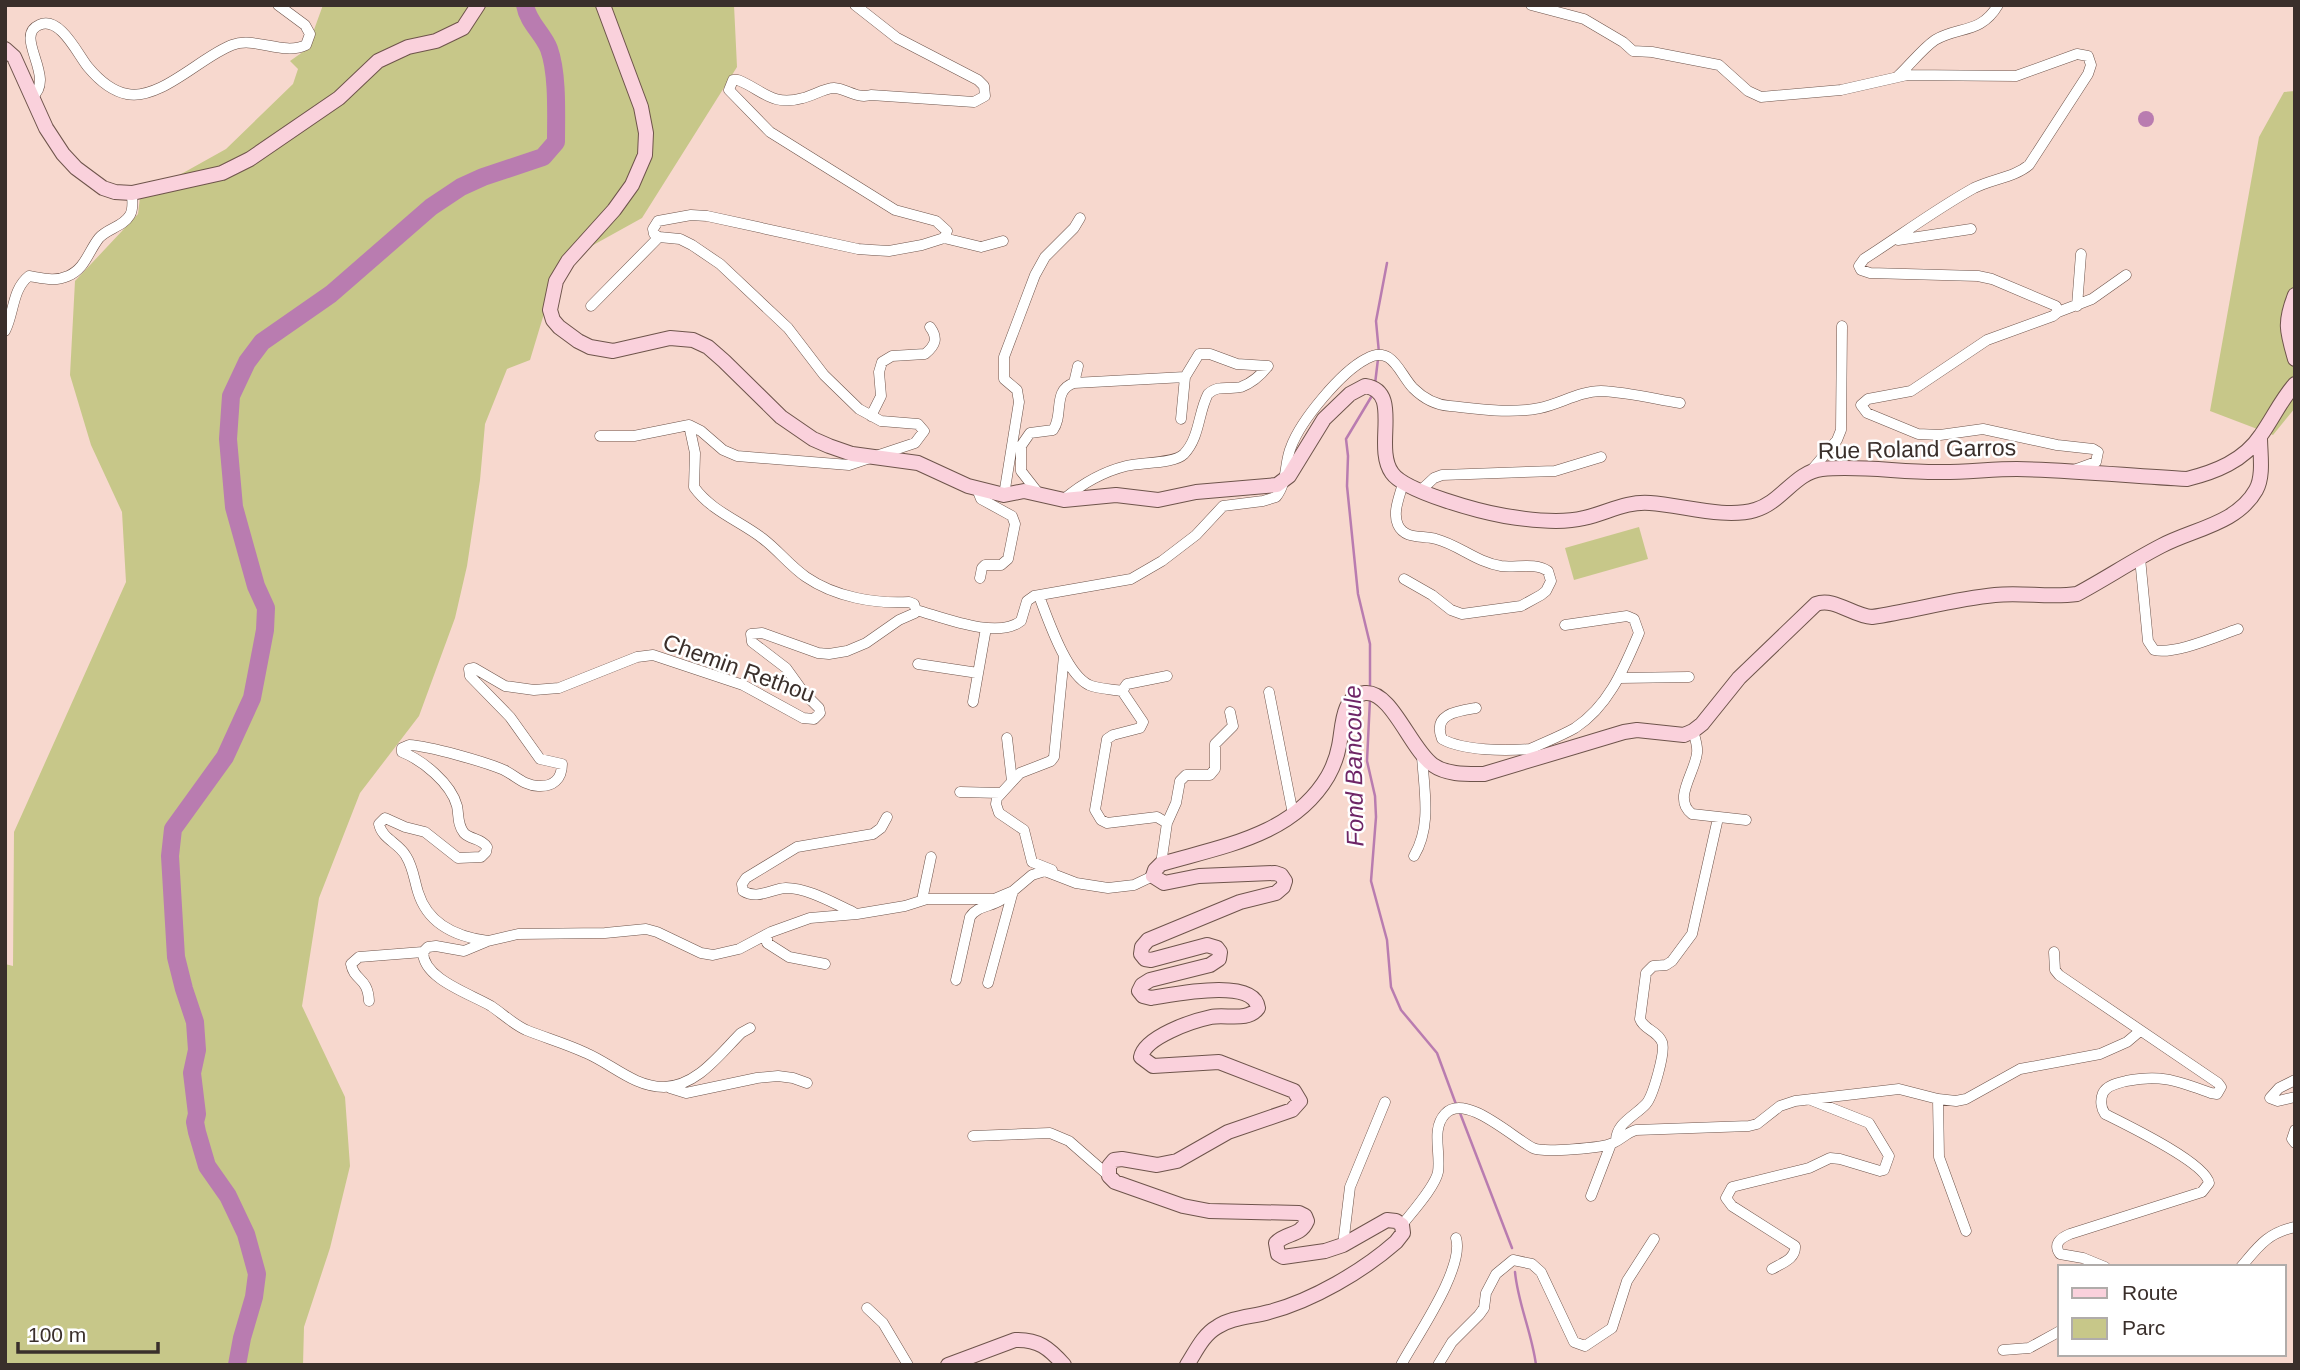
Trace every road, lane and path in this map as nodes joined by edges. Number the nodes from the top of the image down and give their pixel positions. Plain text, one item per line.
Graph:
1 (278, 5) edge
2 (478, 5) edge
3 (603, 5) edge
4 (855, 5) edge
5 (1531, 5) edge
6 (1998, 5) edge
7 (5, 49) edge
8 (1898, 77) junction
9 (32, 97) junction
10 (132, 193) junction
11 (1080, 218) dead end
12 (1971, 229) dead end
13 (659, 237) junction
14 (944, 238) junction
15 (1003, 241) dead end
16 (1893, 241) junction
17 (2081, 254) dead end
18 (2126, 275) dead end
19 (2295, 295) edge
20 (591, 306) dead end
21 (2077, 306) junction
22 (2057, 312) junction
23 (1842, 326) dead end
24 (930, 327) dead end
25 (5, 331) edge
26 (2295, 359) edge
27 (1078, 366) dead end
28 (1185, 377) junction
29 (1074, 383) junction
30 (2295, 384) edge
31 (1680, 403) dead end
32 (871, 416) junction
33 (1181, 419) dead end
34 (689, 425) junction
35 (600, 436) dead end
36 (2260, 437) junction
37 (871, 456) junction
38 (1601, 457) dead end
39 (1810, 472) junction
40 (2068, 472) junction
41 (1285, 481) junction
42 (1404, 483) junction
43 (977, 489) junction
44 (1420, 491) junction
45 (1039, 494) junction
46 (1004, 495) junction
47 (1064, 500) junction
48 (2140, 558) junction
49 (980, 578) dead end
50 (1404, 579) dead end
51 (1039, 596) junction
52 (916, 610) junction
53 (1565, 625) dead end
54 (986, 628) junction
55 (2238, 629) dead end
56 (1064, 655) junction
57 (918, 664) dead end
58 (978, 673) junction
59 (1167, 676) dead end
60 (1689, 677) dead end
61 (1619, 678) junction
62 (1122, 691) junction
63 (1269, 692) dead end
64 (973, 702) dead end
65 (1476, 708) dead end
66 (1230, 712) dead end
67 (1693, 731) junction
68 (1007, 738) dead end
69 (1531, 754) junction
70 (1422, 756) junction
71 (1012, 781) junction
72 (960, 792) dead end
73 (1000, 793) junction
74 (1293, 814) junction
75 (887, 817) dead end
76 (1718, 818) junction
77 (1746, 820) dead end
78 (1167, 823) junction
79 (1414, 856) dead end
80 (930, 857) dead end
81 (1157, 870) junction
82 (1060, 876) junction
83 (1010, 893) junction
84 (922, 900) junction
85 (857, 914) junction
86 (767, 936) junction
87 (488, 941) junction
88 (423, 952) junction
89 (2054, 952) dead end
90 (825, 964) dead end
91 (956, 980) dead end
92 (988, 983) dead end
93 (369, 1000) dead end
94 (750, 1028) dead end
95 (2140, 1031) junction
96 (2295, 1080) edge
97 (807, 1083) dead end
98 (667, 1087) junction
99 (2295, 1097) edge
100 (1938, 1098) junction
101 (1808, 1099) junction
102 (1385, 1102) dead end
103 (2295, 1130) edge
104 (972, 1136) dead end
105 (1614, 1142) junction
106 (2295, 1143) edge
107 (1109, 1176) junction
108 (1591, 1196) dead end
109 (1402, 1225) junction
110 (2295, 1227) edge
111 (1966, 1231) dead end
112 (1457, 1238) dead end
113 (1654, 1239) dead end
114 (1343, 1245) junction
115 (2100, 1265) edge
116 (2243, 1265) edge
117 (1772, 1269) dead end
118 (867, 1308) dead end
119 (2058, 1332) edge
120 (2003, 1350) dead end
121 (908, 1365) edge
122 (948, 1365) edge
123 (1064, 1365) edge
124 (1187, 1365) edge
125 (1401, 1365) edge
126 (1438, 1365) edge

1 - 9 street
2 - 10 main road
3 - 37 main road
4 - 14 street
5 - 8 street
6 - 8 street
7 - 9 main road
8 - 16 street
9 - 10 main road
10 - 25 street
11 - 46 street
12 - 16 street
13 - 14 street
13 - 20 street
13 - 32 street
14 - 15 street
16 - 22 street
17 - 21 street
18 - 21 street
19 - 26 main road
21 - 22 street
22 - 40 street
23 - 39 street
24 - 32 street
27 - 29 street
28 - 29 street
28 - 33 street
28 - 47 street
29 - 45 street
30 - 36 main road, Rue Roland Garros
31 - 41 street
32 - 37 street
34 - 35 street
34 - 37 street
34 - 52 street
36 - 40 main road, Rue Roland Garros
36 - 48 main road
37 - 43 main road
38 - 44 street
39 - 40 main road, Rue Roland Garros
39 - 44 main road, Rue Roland Garros
41 - 42 main road
41 - 47 main road
41 - 51 street
42 - 44 main road, Rue Roland Garros
42 - 50 street
43 - 46 main road
43 - 49 street
45 - 46 main road
45 - 47 main road
48 - 55 street
48 - 67 main road
51 - 54 street
51 - 56 street
52 - 54 street
52 - 87 street, Chemin Rethou
53 - 61 street
54 - 58 street
56 - 62 street
56 - 71 street
57 - 58 street
58 - 64 street
59 - 62 street
60 - 61 street
61 - 69 street
62 - 78 street
63 - 74 street
65 - 69 street
66 - 78 street
67 - 69 main road
67 - 76 street
68 - 71 street
69 - 70 main road
70 - 74 main road
70 - 79 street
71 - 73 street
72 - 73 street
73 - 82 street
74 - 81 main road
75 - 85 street
76 - 77 street
76 - 105 street
78 - 81 street
80 - 84 street
81 - 82 street
81 - 107 main road
82 - 83 street
83 - 84 street
83 - 91 street
83 - 92 street
84 - 85 street
85 - 86 street
86 - 87 street
86 - 90 street
87 - 88 street
88 - 93 street
88 - 98 street
89 - 95 street
94 - 98 street
95 - 100 street
95 - 115 street
96 - 99 street
97 - 98 street
100 - 101 street
100 - 111 street
101 - 105 street
101 - 117 street
102 - 114 street
103 - 106 street
104 - 107 street
105 - 108 street
105 - 109 street
107 - 114 main road
109 - 114 main road
109 - 124 main road
110 - 116 street
112 - 125 street
113 - 126 street
118 - 121 street
119 - 120 street
122 - 123 main road

